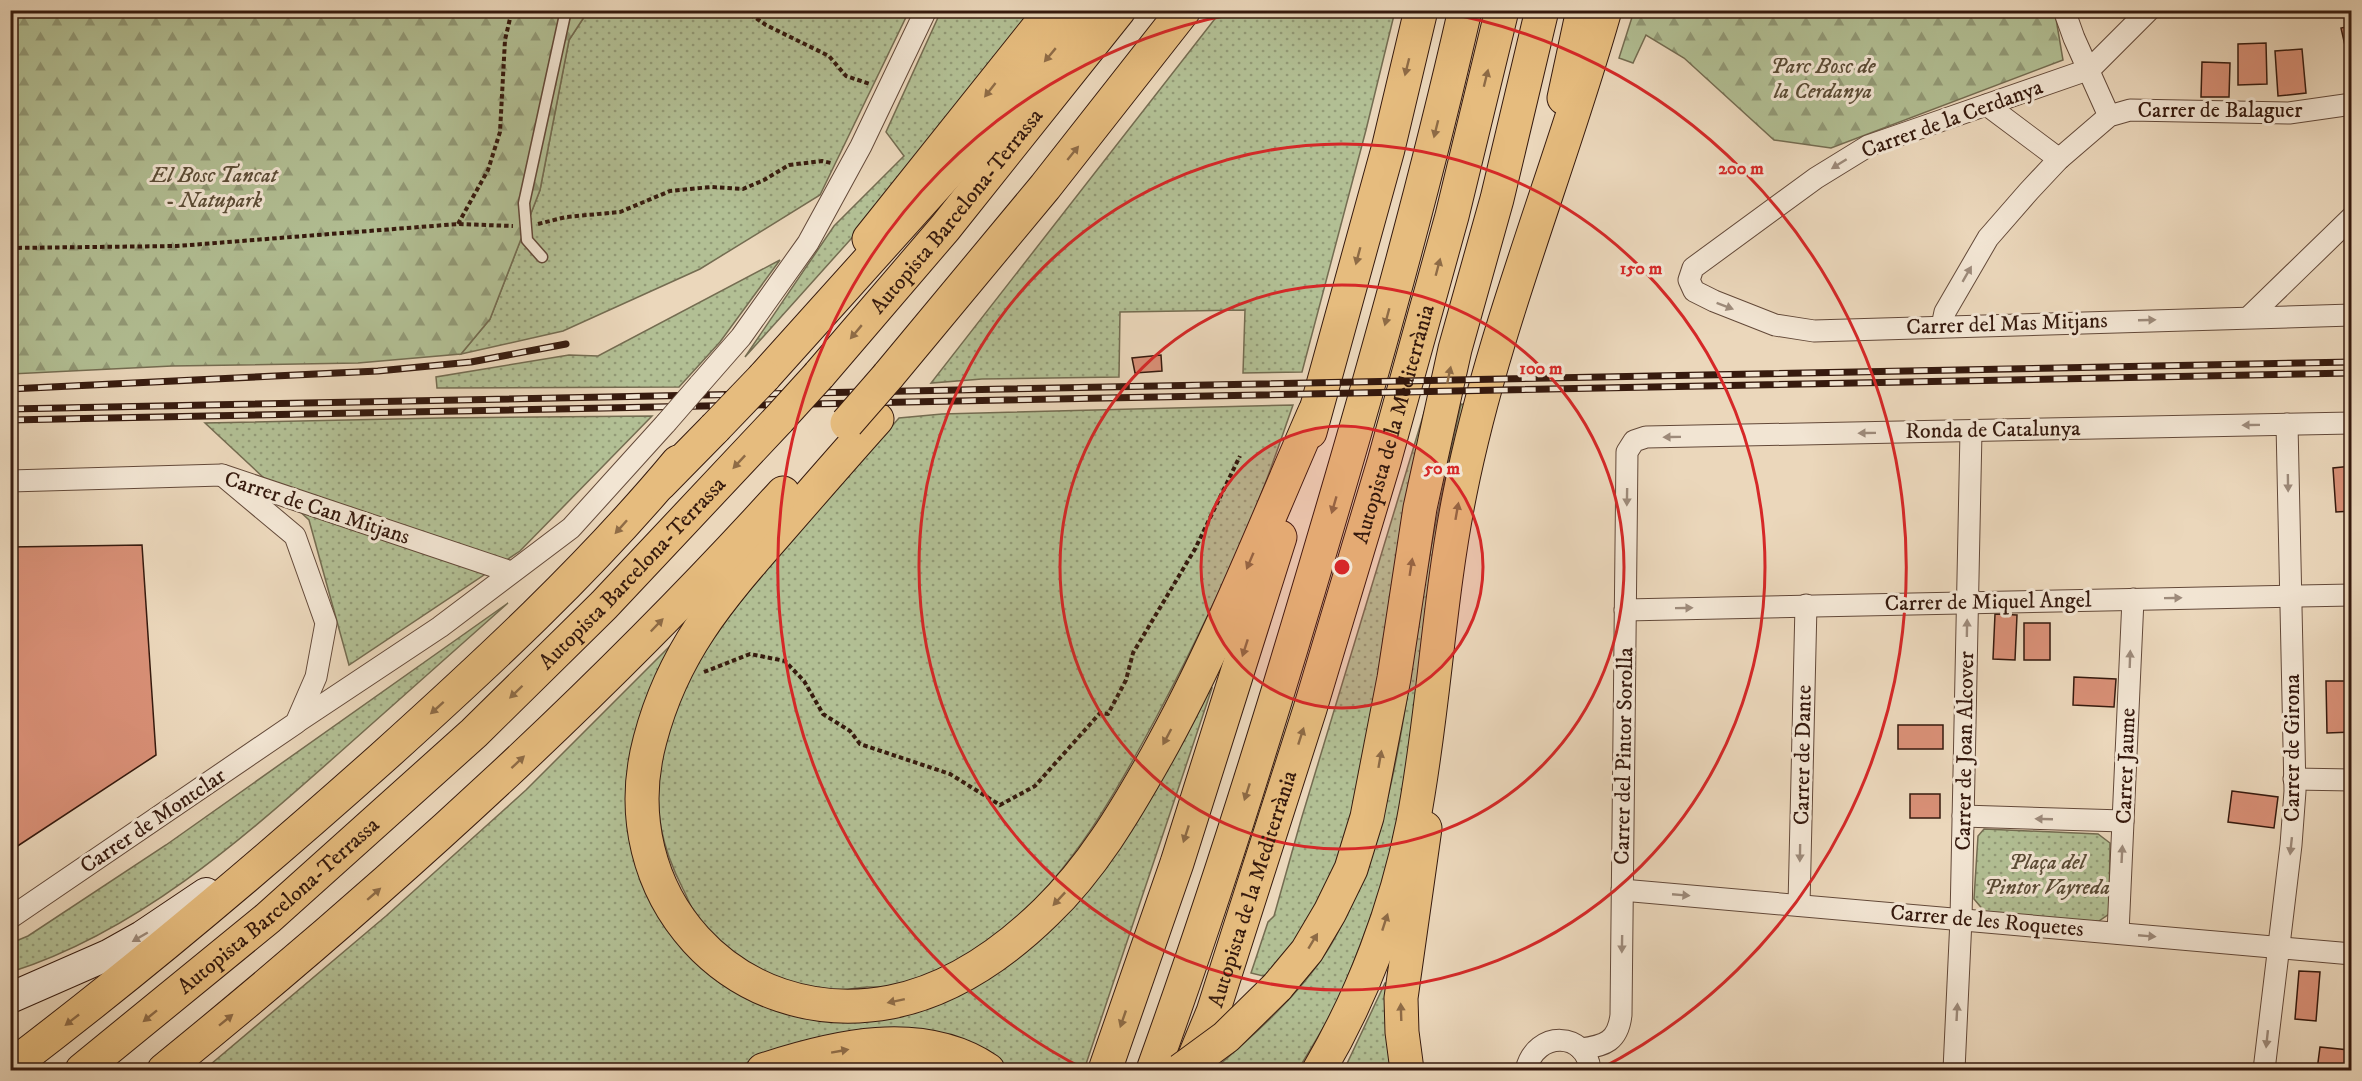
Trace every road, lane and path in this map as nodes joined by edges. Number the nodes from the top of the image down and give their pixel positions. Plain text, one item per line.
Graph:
1 (512, 10) edge
2 (566, 10) edge
3 (744, 10) edge
4 (926, 10) edge
5 (1052, 10) edge
6 (1087, 10) edge
7 (1119, 10) edge
8 (1184, 10) edge
9 (1421, 10) edge
10 (1465, 10) edge
11 (1502, 10) edge
12 (1542, 10) edge
13 (1584, 10) edge
14 (1605, 10) edge
15 (2064, 10) edge
16 (2149, 10) edge
17 (2090, 69) junction
18 (888, 90) junction
19 (2352, 104) edge
20 (1987, 105) junction
21 (2109, 116) junction
22 (2059, 159) junction
23 (849, 167) junction
24 (2352, 217) edge
25 (458, 224) junction
26 (526, 227) junction
27 (10, 248) edge
28 (542, 257) dead end
29 (1693, 268) joint
30 (2352, 315) edge
31 (2249, 317) junction
32 (1942, 326) junction
33 (1500, 334) junction
34 (757, 376) junction
35 (1315, 411) junction
36 (862, 421) junction
37 (2352, 423) edge
38 (2287, 424) junction
39 (1971, 431) junction
40 (1634, 441) joint
41 (1240, 456) dead end
42 (222, 475) junction
43 (10, 481) edge
44 (511, 572) junction
45 (2352, 595) edge
46 (2290, 597) junction
47 (2133, 599) junction
48 (1968, 601) junction
49 (1806, 605) junction
50 (1625, 610) junction
51 (1439, 631) junction
52 (668, 687) junction
53 (296, 723) junction
54 (373, 765) junction
55 (2294, 779) junction
56 (2352, 780) edge
57 (1963, 816) junction
58 (2123, 821) junction
59 (1622, 890) junction
60 (1799, 905) junction
61 (10, 918) edge
62 (1961, 919) junction
63 (2118, 933) junction
64 (2277, 947) junction
65 (2352, 954) edge
66 (10, 998) edge
67 (1581, 1049) junction
68 (10, 1067) edge
69 (987, 1070) edge
70 (82, 1071) edge
71 (164, 1071) edge
72 (763, 1071) edge
73 (854, 1071) edge
74 (1105, 1071) edge
75 (1153, 1071) edge
76 (1180, 1071) edge
77 (1189, 1071) edge
78 (1319, 1071) edge
79 (1407, 1071) edge
80 (1526, 1071) edge
81 (1590, 1071) edge
82 (1954, 1071) edge
83 (2264, 1071) edge

1 - 25 path
2 - 26 lane
3 - 18 path
4 - 18 street, Carrer de Montclar
5 -> 34 main road
6 -> 34 main road
7 -> 70 main road, Autopista Barcelona-Terrassa, bridge
36 -> 8 main road, bridge
9 -> 35 main road
10 -> 75 main road, Autopista de la Mediterrània
77 -> 11 main road, Autopista de la Mediterrània
76 -> 12 main road, bridge
13 - 33 main road
14 - 33 main road
15 - 17 street
16 - 17 street, Carrer de la Cerdanya
17 - 20 street, Carrer de la Cerdanya
17 - 21 street
18 - 23 street, Carrer de Montclar
19 - 21 street, Carrer de Balaguer
20 - 22 street
20 -> 29 street, Carrer de la Cerdanya
21 - 22 street, Carrer de Balaguer
32 -> 22 street, Carrer de Balaguer
23 - 26 path
23 - 44 street, Carrer de Montclar, bridge
24 - 31 street
25 - 26 path
25 - 27 path
26 - 28 lane
29 -> 32 street, Carrer del Mas Mitjans
30 - 31 street, Carrer del Mas Mitjans
32 -> 31 street, Carrer del Mas Mitjans
51 -> 33 main road
34 -> 54 main road, bridge
35 -> 52 main road
35 -> 74 main road
36 - 52 main road
71 -> 36 main road
37 - 38 street, Ronda de Catalunya
38 -> 39 street, Ronda de Catalunya
38 -> 46 street, Carrer de Girona
39 -> 40 street, Ronda de Catalunya
39 - 48 street, Carrer de Joan Alcover
40 -> 50 street, Carrer del Pintor Sorolla
41 - 52 path
42 - 43 street, Carrer de Can Mitjans
42 - 44 street, Carrer de Can Mitjans
42 - 53 street
44 - 53 street, Carrer de Montclar
45 - 46 street, Carrer de Miquel Angel
47 -> 46 street, Carrer de Miquel Angel
46 - 55 street, Carrer de Girona
47 - 48 street, Carrer de Miquel Angel
58 -> 47 street, Carrer Jaume
48 - 49 street, Carrer de Miquel Angel
57 -> 48 street, Carrer de Joan Alcover
50 -> 49 street, Carrer de Miquel Angel
49 -> 60 street, Carrer de Dante
50 - 59 street, Carrer del Pintor Sorolla
78 -> 51 main road
79 -> 51 main road
53 - 61 street, Carrer de Montclar
54 -> 66 main road
54 -> 68 main road
55 - 56 street
55 -> 64 street, Carrer de Girona
58 -> 57 street
57 - 62 street, Carrer de Joan Alcover
63 -> 58 street, Carrer Jaume
59 -> 60 street, Carrer de les Roquetes
59 -> 67 street, Carrer del Pintor Sorolla
60 - 62 street, Carrer de les Roquetes
62 - 63 street, Carrer de les Roquetes
82 -> 62 street, Carrer de Joan Alcover
63 -> 64 street, Carrer de les Roquetes
64 - 65 street, Carrer de les Roquetes
64 -> 83 street, Carrer de Girona
67 - 80 street
67 - 81 street
72 -> 69 main road
69 - 73 main road

